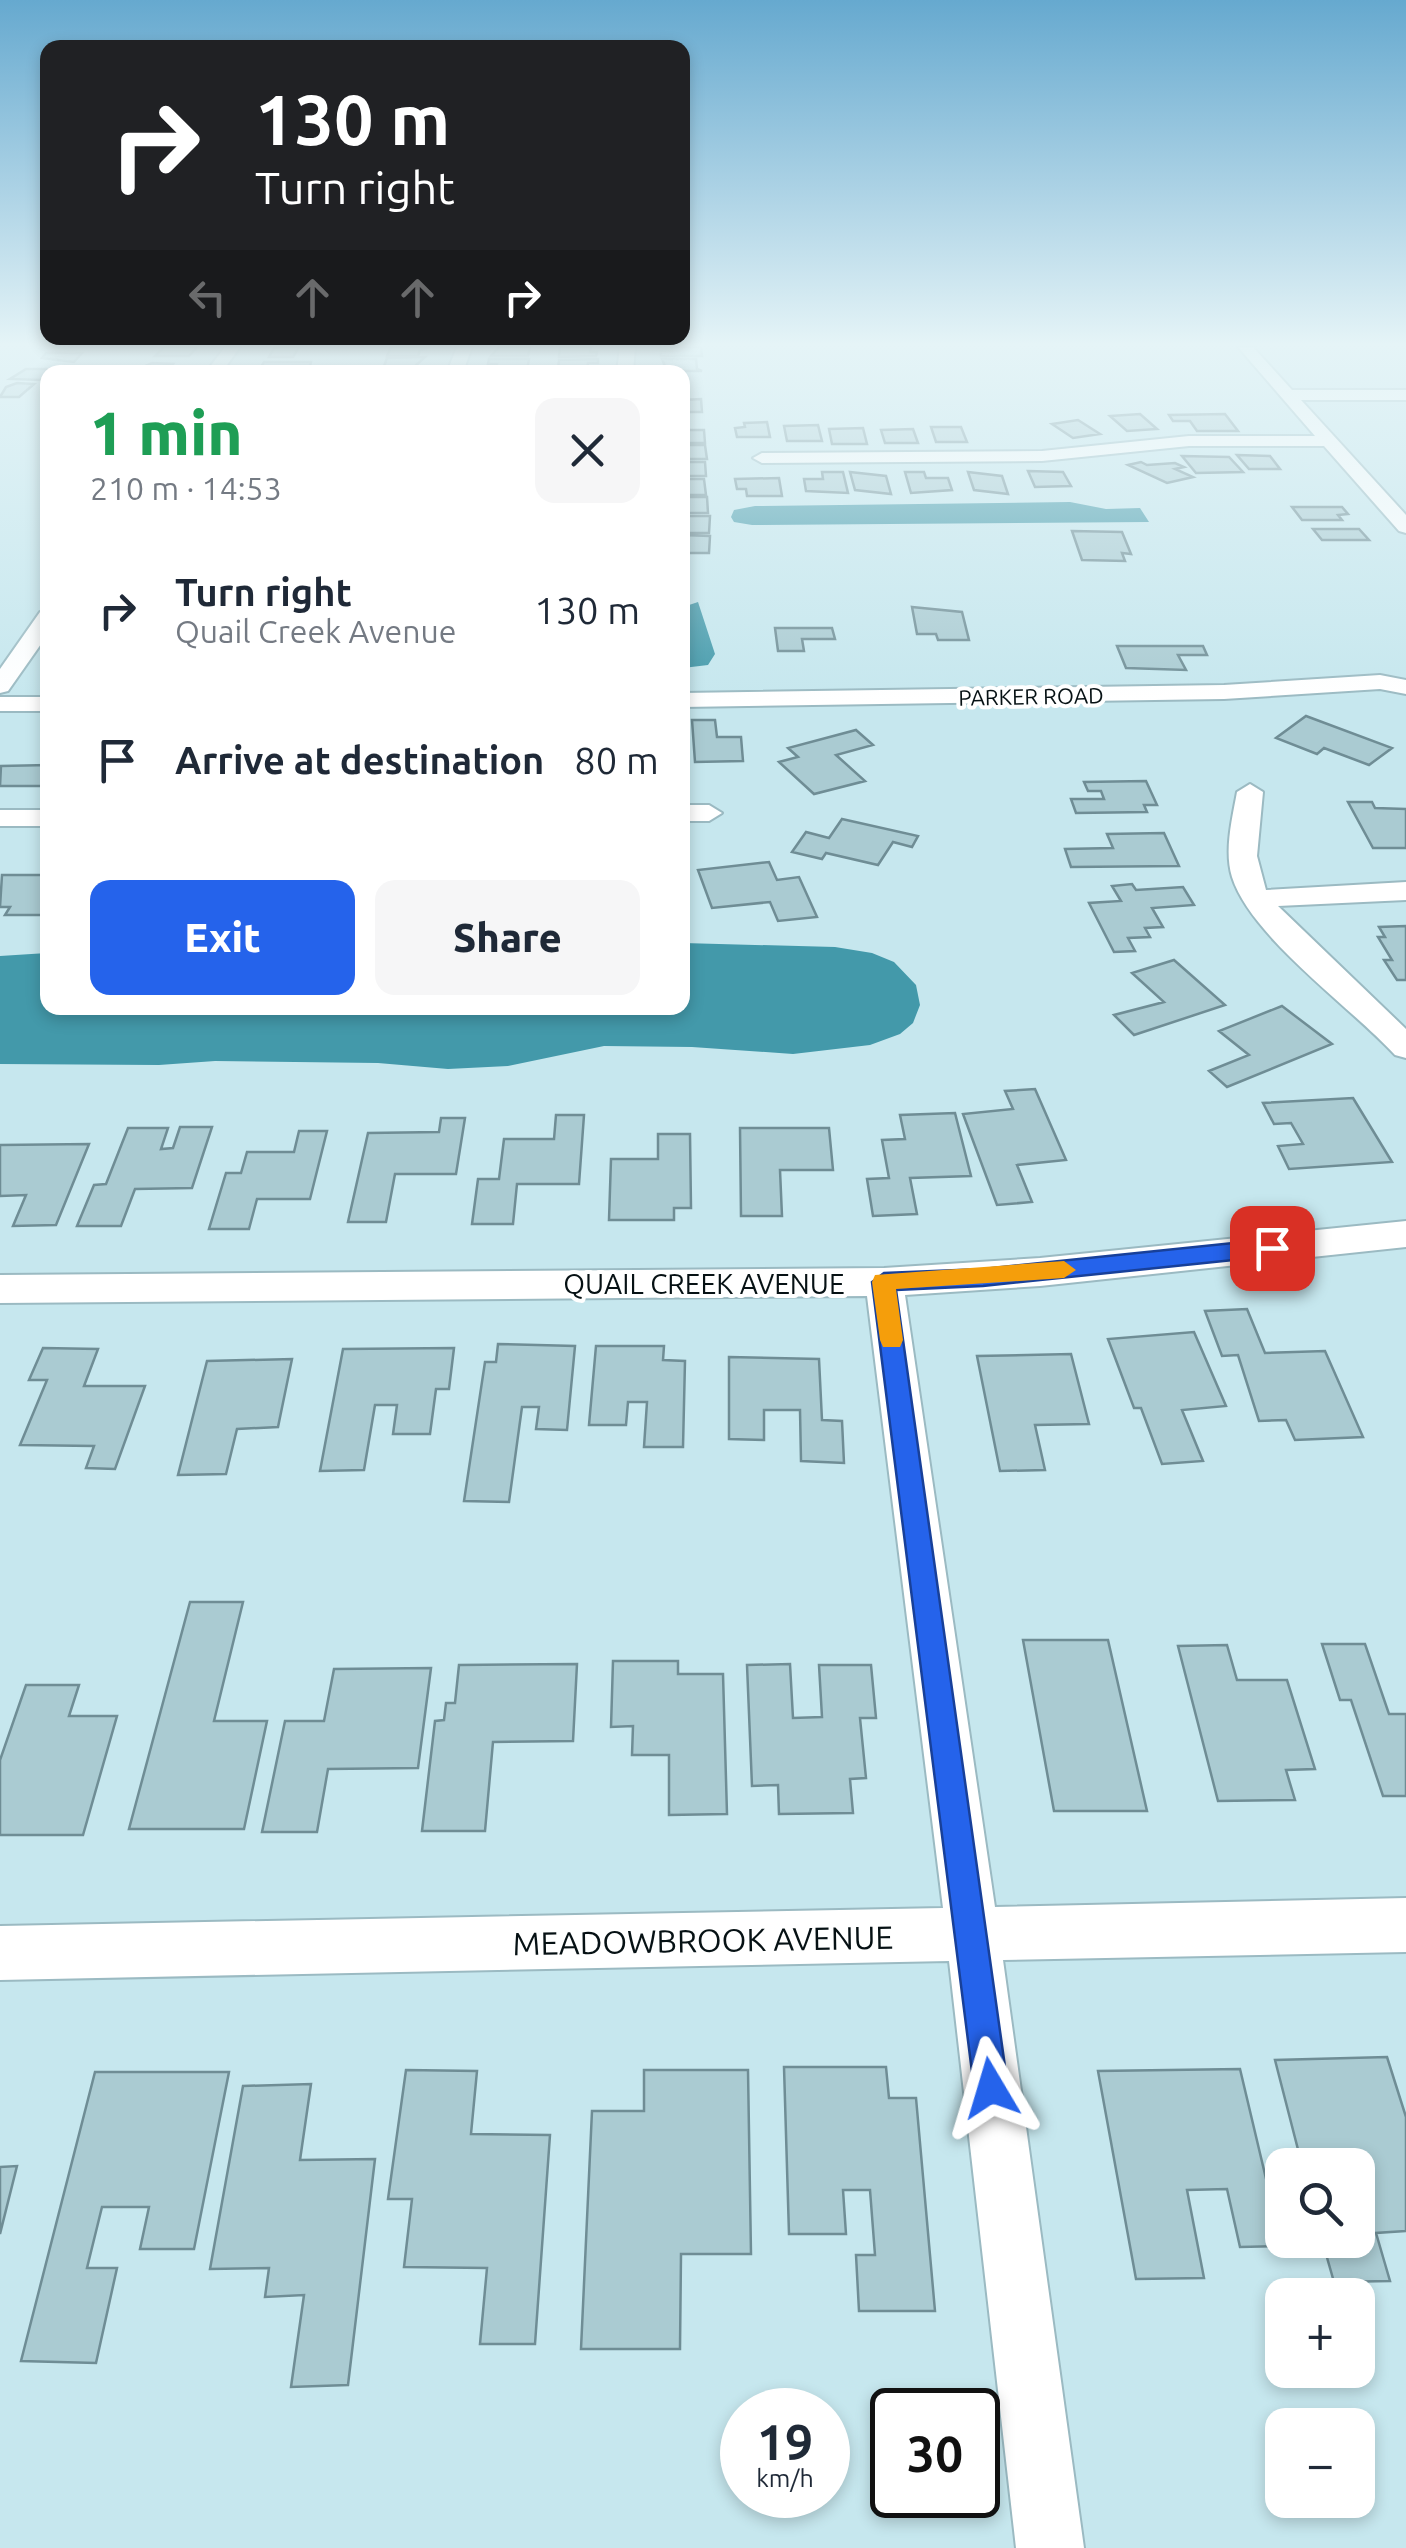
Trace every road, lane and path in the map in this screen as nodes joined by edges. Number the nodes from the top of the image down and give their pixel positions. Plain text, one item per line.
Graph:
1 (1353, 466) edge
2 (1406, 527) edge
3 (40, 628) edge
4 (1406, 672) edge
5 (1380, 682) junction
6 (0, 686) edge
7 (1406, 687) edge
8 (690, 700) edge
9 (0, 704) edge
10 (40, 704) edge
11 (1250, 792) dead end
12 (0, 818) edge
13 (40, 818) edge
14 (1406, 891) edge
15 (1257, 899) junction
16 (1406, 1048) edge
17 (1406, 1234) edge
18 (884, 1282) junction
19 (0, 1289) edge
20 (1406, 1925) edge
21 (972, 1935) junction
22 (0, 1952) edge
23 (1050, 2548) edge

1 - 2 street
3 - 6 street
4 - 5 street, PARKER ROAD
5 - 7 street, PARKER ROAD
5 - 8 street, PARKER ROAD
9 - 10 street
11 - 15 street
12 - 13 street
14 - 15 street
15 - 16 street
17 - 18 street, QUAIL CREEK AVENUE
18 - 19 street, QUAIL CREEK AVENUE
18 - 21 street
20 - 21 street, MEADOWBROOK AVENUE
21 - 22 street, MEADOWBROOK AVENUE
21 - 23 street

